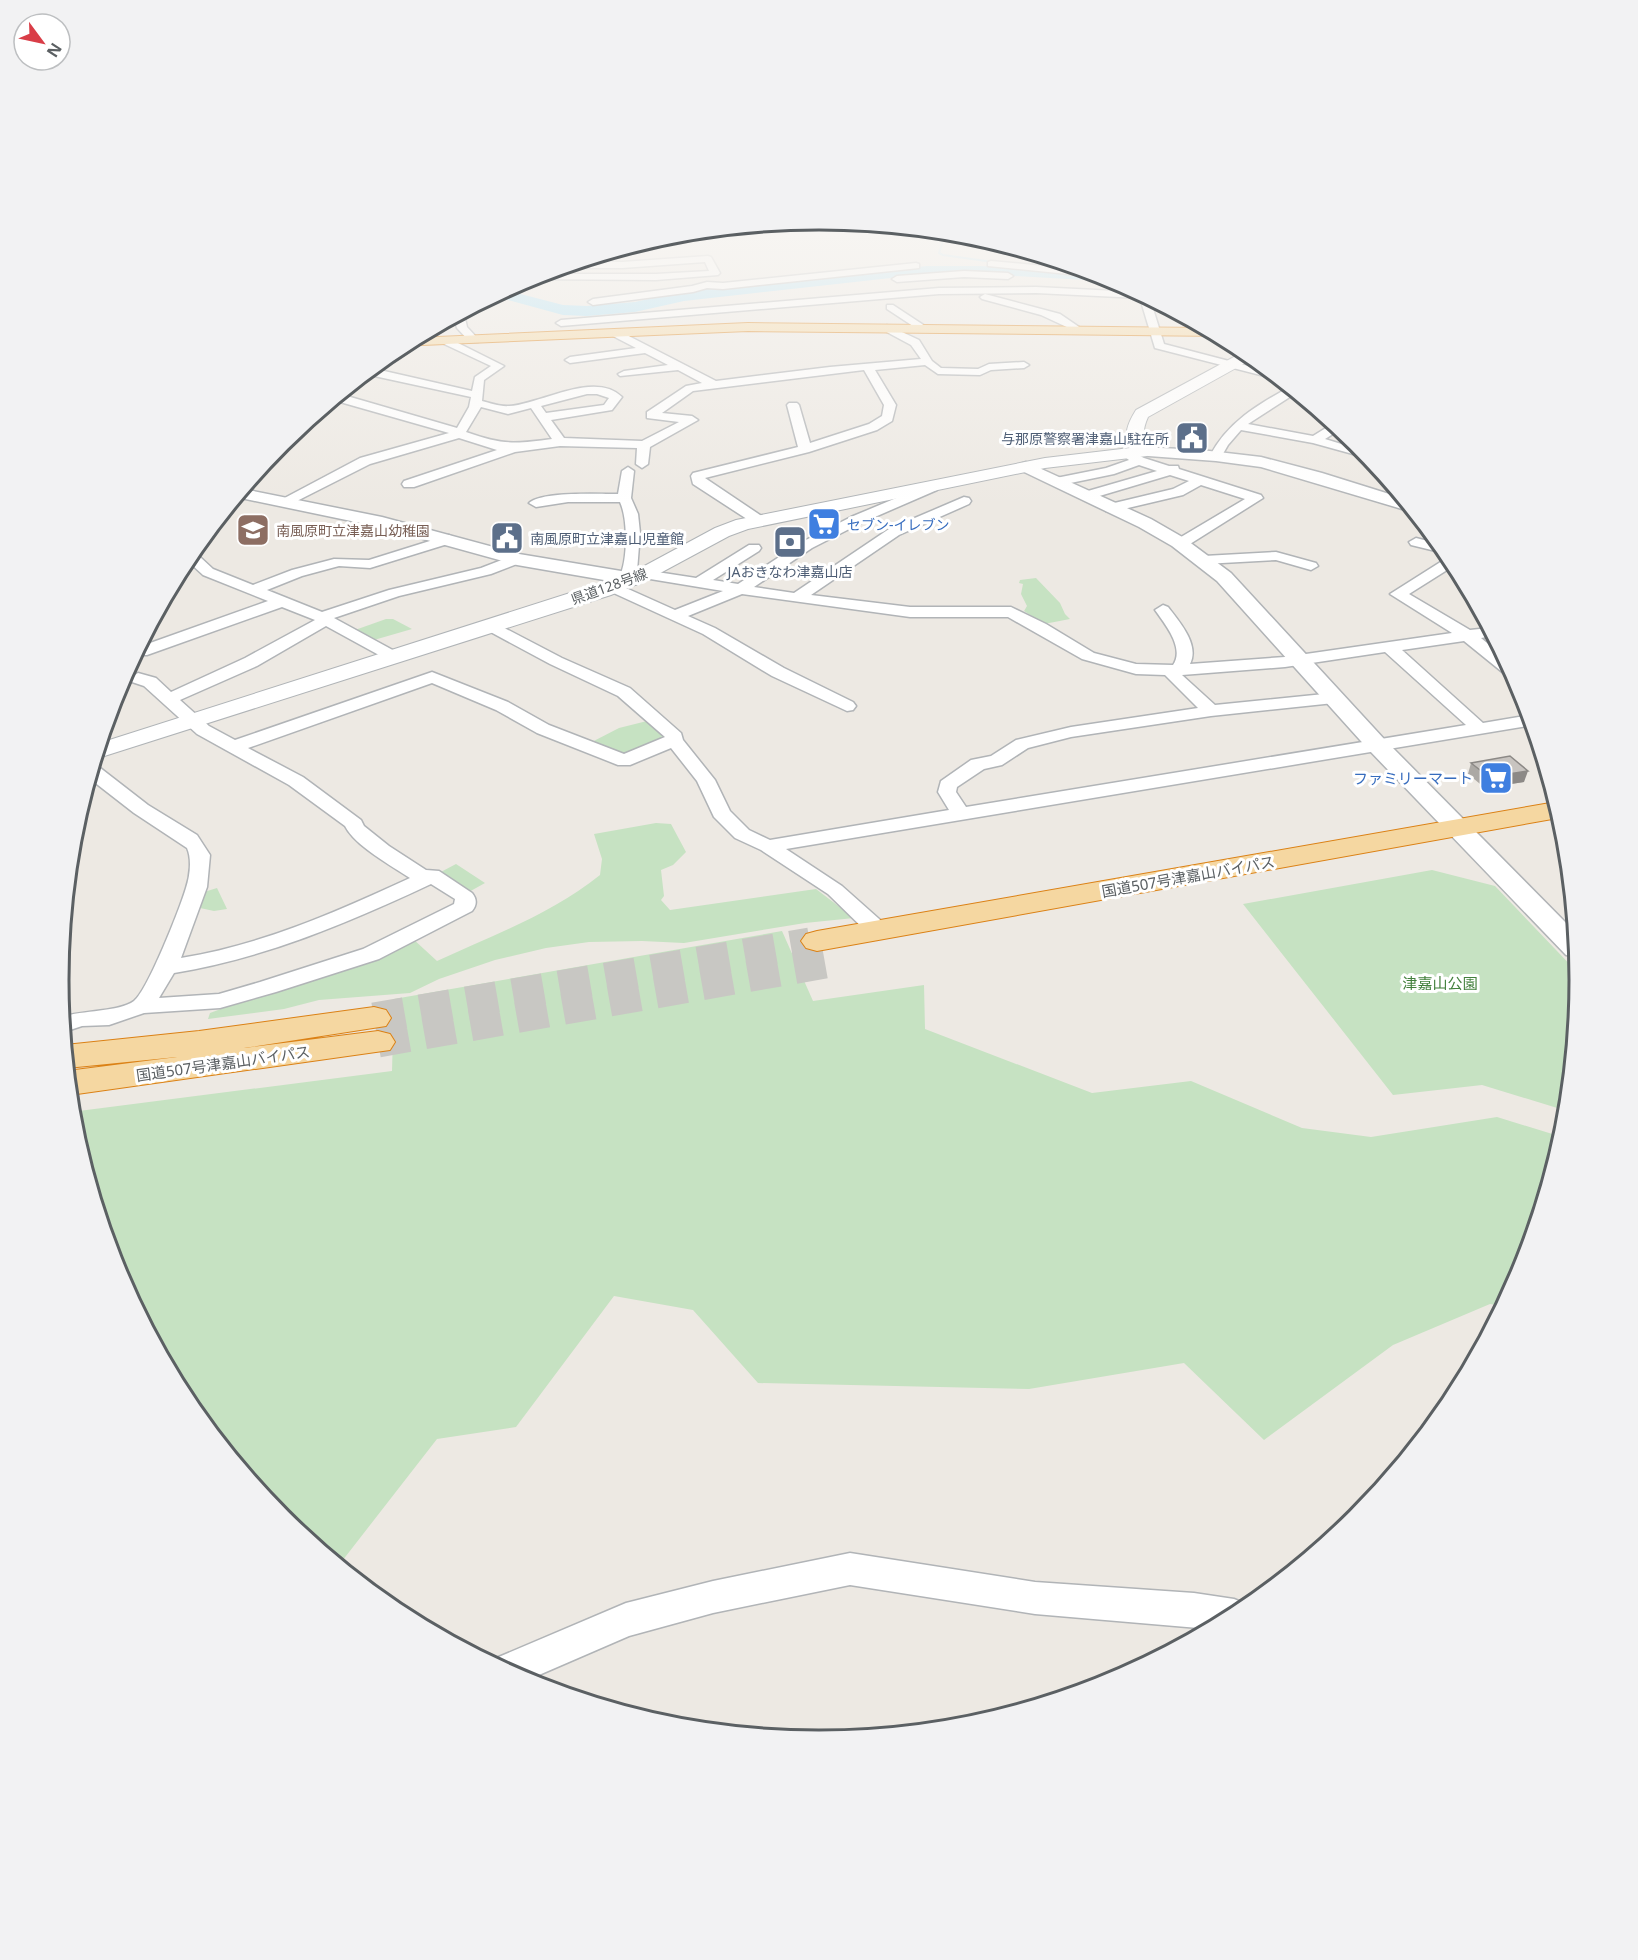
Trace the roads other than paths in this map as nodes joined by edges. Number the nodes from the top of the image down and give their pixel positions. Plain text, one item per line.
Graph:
1 (461, 322) edge
2 (566, 322) edge
3 (914, 322) edge
4 (1068, 322) edge
5 (1152, 322) edge
6 (887, 328) junction
7 (923, 328) junction
8 (1076, 331) junction
9 (615, 333) junction
10 (1155, 333) junction
11 (1199, 333) edge
12 (551, 336) junction
13 (474, 340) junction
14 (446, 341) junction
15 (425, 342) edge
16 (645, 350) junction
17 (987, 351) dead end
18 (1240, 359) edge
19 (570, 360) dead end
20 (927, 362) junction
21 (1024, 365) dead end
22 (1227, 365) junction
23 (1003, 366) junction
24 (678, 367) junction
25 (868, 367) junction
26 (963, 371) junction
27 (1259, 373) edge
28 (378, 374) edge
29 (624, 374) dead end
30 (983, 384) dead end
31 (714, 385) junction
32 (1287, 394) edge
33 (344, 399) edge
34 (476, 399) junction
35 (534, 404) junction
36 (793, 405) dead end
37 (543, 417) junction
38 (1238, 426) junction
39 (1329, 431) edge
40 (459, 434) junction
41 (1315, 440) junction
42 (560, 442) junction
43 (644, 445) junction
44 (515, 448) junction
45 (805, 449) junction
46 (1349, 450) edge
47 (1188, 453) junction
48 (1135, 455) junction
49 (1216, 456) junction
50 (642, 464) dead end
51 (1026, 467) junction
52 (1170, 470) junction
53 (628, 471) dead end
54 (1200, 480) junction
55 (1056, 482) junction
56 (409, 484) dead end
57 (932, 487) junction
58 (1268, 488) dead end
59 (247, 494) edge
60 (1086, 496) junction
61 (624, 498) junction
62 (1256, 498) junction
63 (964, 501) dead end
64 (1396, 501) edge
65 (284, 502) junction
66 (536, 503) dead end
67 (1111, 508) junction
68 (758, 520) junction
69 (1424, 537) edge
70 (448, 539) junction
71 (1178, 542) junction
72 (1431, 546) edge
73 (754, 548) dead end
74 (517, 559) junction
75 (1204, 560) junction
76 (196, 561) edge
77 (1444, 565) edge
78 (1311, 566) dead end
79 (629, 580) junction
80 (698, 584) junction
81 (253, 590) junction
82 (739, 590) junction
83 (796, 598) junction
84 (283, 601) junction
85 (1163, 610) dead end
86 (673, 616) junction
87 (323, 619) junction
88 (491, 626) junction
89 (1484, 633) edge
90 (1467, 635) junction
91 (1390, 648) junction
92 (146, 649) edge
93 (143, 655) edge
94 (394, 657) junction
95 (1497, 659) edge
96 (1298, 661) junction
97 (1179, 670) junction
98 (133, 677) edge
99 (132, 679) edge
100 (1334, 698) junction
101 (169, 699) junction
102 (847, 706) dead end
103 (1211, 711) junction
104 (192, 721) junction
105 (1522, 721) edge
106 (1479, 728) junction
107 (674, 740) junction
108 (1377, 745) junction
109 (232, 747) junction
110 (106, 749) edge
111 (98, 776) edge
112 (1550, 812) edge
113 (961, 814) junction
114 (1554, 830) edge
115 (1467, 836) junction
116 (768, 846) junction
117 (432, 875) dead end
118 (879, 931) junction
119 (1567, 938) edge
120 (166, 967) junction
121 (142, 1006) junction
122 (71, 1022) edge
123 (73, 1052) edge
124 (76, 1082) edge
125 (1220, 1614) edge
126 (517, 1667) edge

1 - 13 street
2 - 12 street
3 - 7 street
4 - 8 street
5 - 10 street
6 - 7 highway
6 - 9 highway
6 - 20 street
7 - 8 highway
8 - 10 highway
9 - 12 highway
9 - 16 street
10 - 11 highway
10 - 22 street
12 - 13 highway
13 - 14 highway
14 - 15 highway
14 - 34 street
16 - 19 street
16 - 24 street
17 - 23 street
18 - 22 main road
20 - 25 street
20 - 26 street
21 - 23 street
22 - 27 street
22 - 48 main road
23 - 26 street
24 - 29 street
24 - 31 street
25 - 31 street
25 - 45 street
26 - 30 street
28 - 34 street
31 - 43 street
32 - 38 street
33 - 40 street
34 - 35 street
34 - 40 street
35 - 37 street
35 - 37 street
36 - 45 street
37 - 42 street
38 - 41 street
38 - 49 street
39 - 41 street
40 - 44 street
40 - 65 street
41 - 46 street
42 - 43 street
42 - 44 street
43 - 50 street
44 - 56 street
45 - 68 street
47 - 48 street
47 - 49 street
47 - 52 street
48 - 51 main road, 県道128号線
48 - 52 street
48 - 55 street
49 - 64 street
51 - 55 street
51 - 57 main road, 県道128号線
52 - 54 street
52 - 60 street
53 - 61 street
54 - 62 street
54 - 67 street
55 - 60 street
57 - 68 main road, 県道128号線
57 - 82 street
58 - 62 street
59 - 65 street
60 - 67 street
61 - 66 street
61 - 79 street
62 - 71 street
63 - 83 street
65 - 70 street
67 - 71 street
68 - 79 main road, 県道128号線
69 - 72 street
70 - 74 street
70 - 81 street
71 - 75 street
73 - 80 street
74 - 79 street
74 - 87 street
75 - 78 street
75 - 96 street
76 - 81 street
77 - 90 street
79 - 80 street
79 - 86 street
79 - 88 main road, 県道128号線
80 - 82 street
81 - 84 street
82 - 83 street
82 - 86 street
83 - 97 street
84 - 87 street
84 - 92 street
85 - 97 street
86 - 102 street
87 - 94 street
87 - 101 street
88 - 94 main road, 県道128号線
88 - 107 street
89 - 90 street
90 - 91 street
90 - 95 street
91 - 96 street
91 - 106 street
93 - 98 street
94 - 104 main road, 県道128号線
96 - 97 street
96 - 100 street
97 - 103 street
99 - 101 street
100 - 103 street
100 - 108 street
101 - 104 street
103 - 113 street
104 - 109 street
104 - 110 main road, 県道128号線
105 - 106 street
106 - 108 street
107 - 109 street
107 - 116 street
108 - 113 street
108 - 115 street
109 - 120 street
111 - 120 street
112 - 115 highway, 国道507号津嘉山バイパス
113 - 116 street
114 - 115 highway, 国道507号津嘉山バイパス
115 - 118 highway, 国道507号津嘉山バイパス
115 - 118 highway, 国道507号津嘉山バイパス
115 - 119 street
116 - 118 street
117 - 121 street
120 - 121 street
121 - 122 street
123 - 124 highway, 国道507号津嘉山バイパス
125 - 126 street

